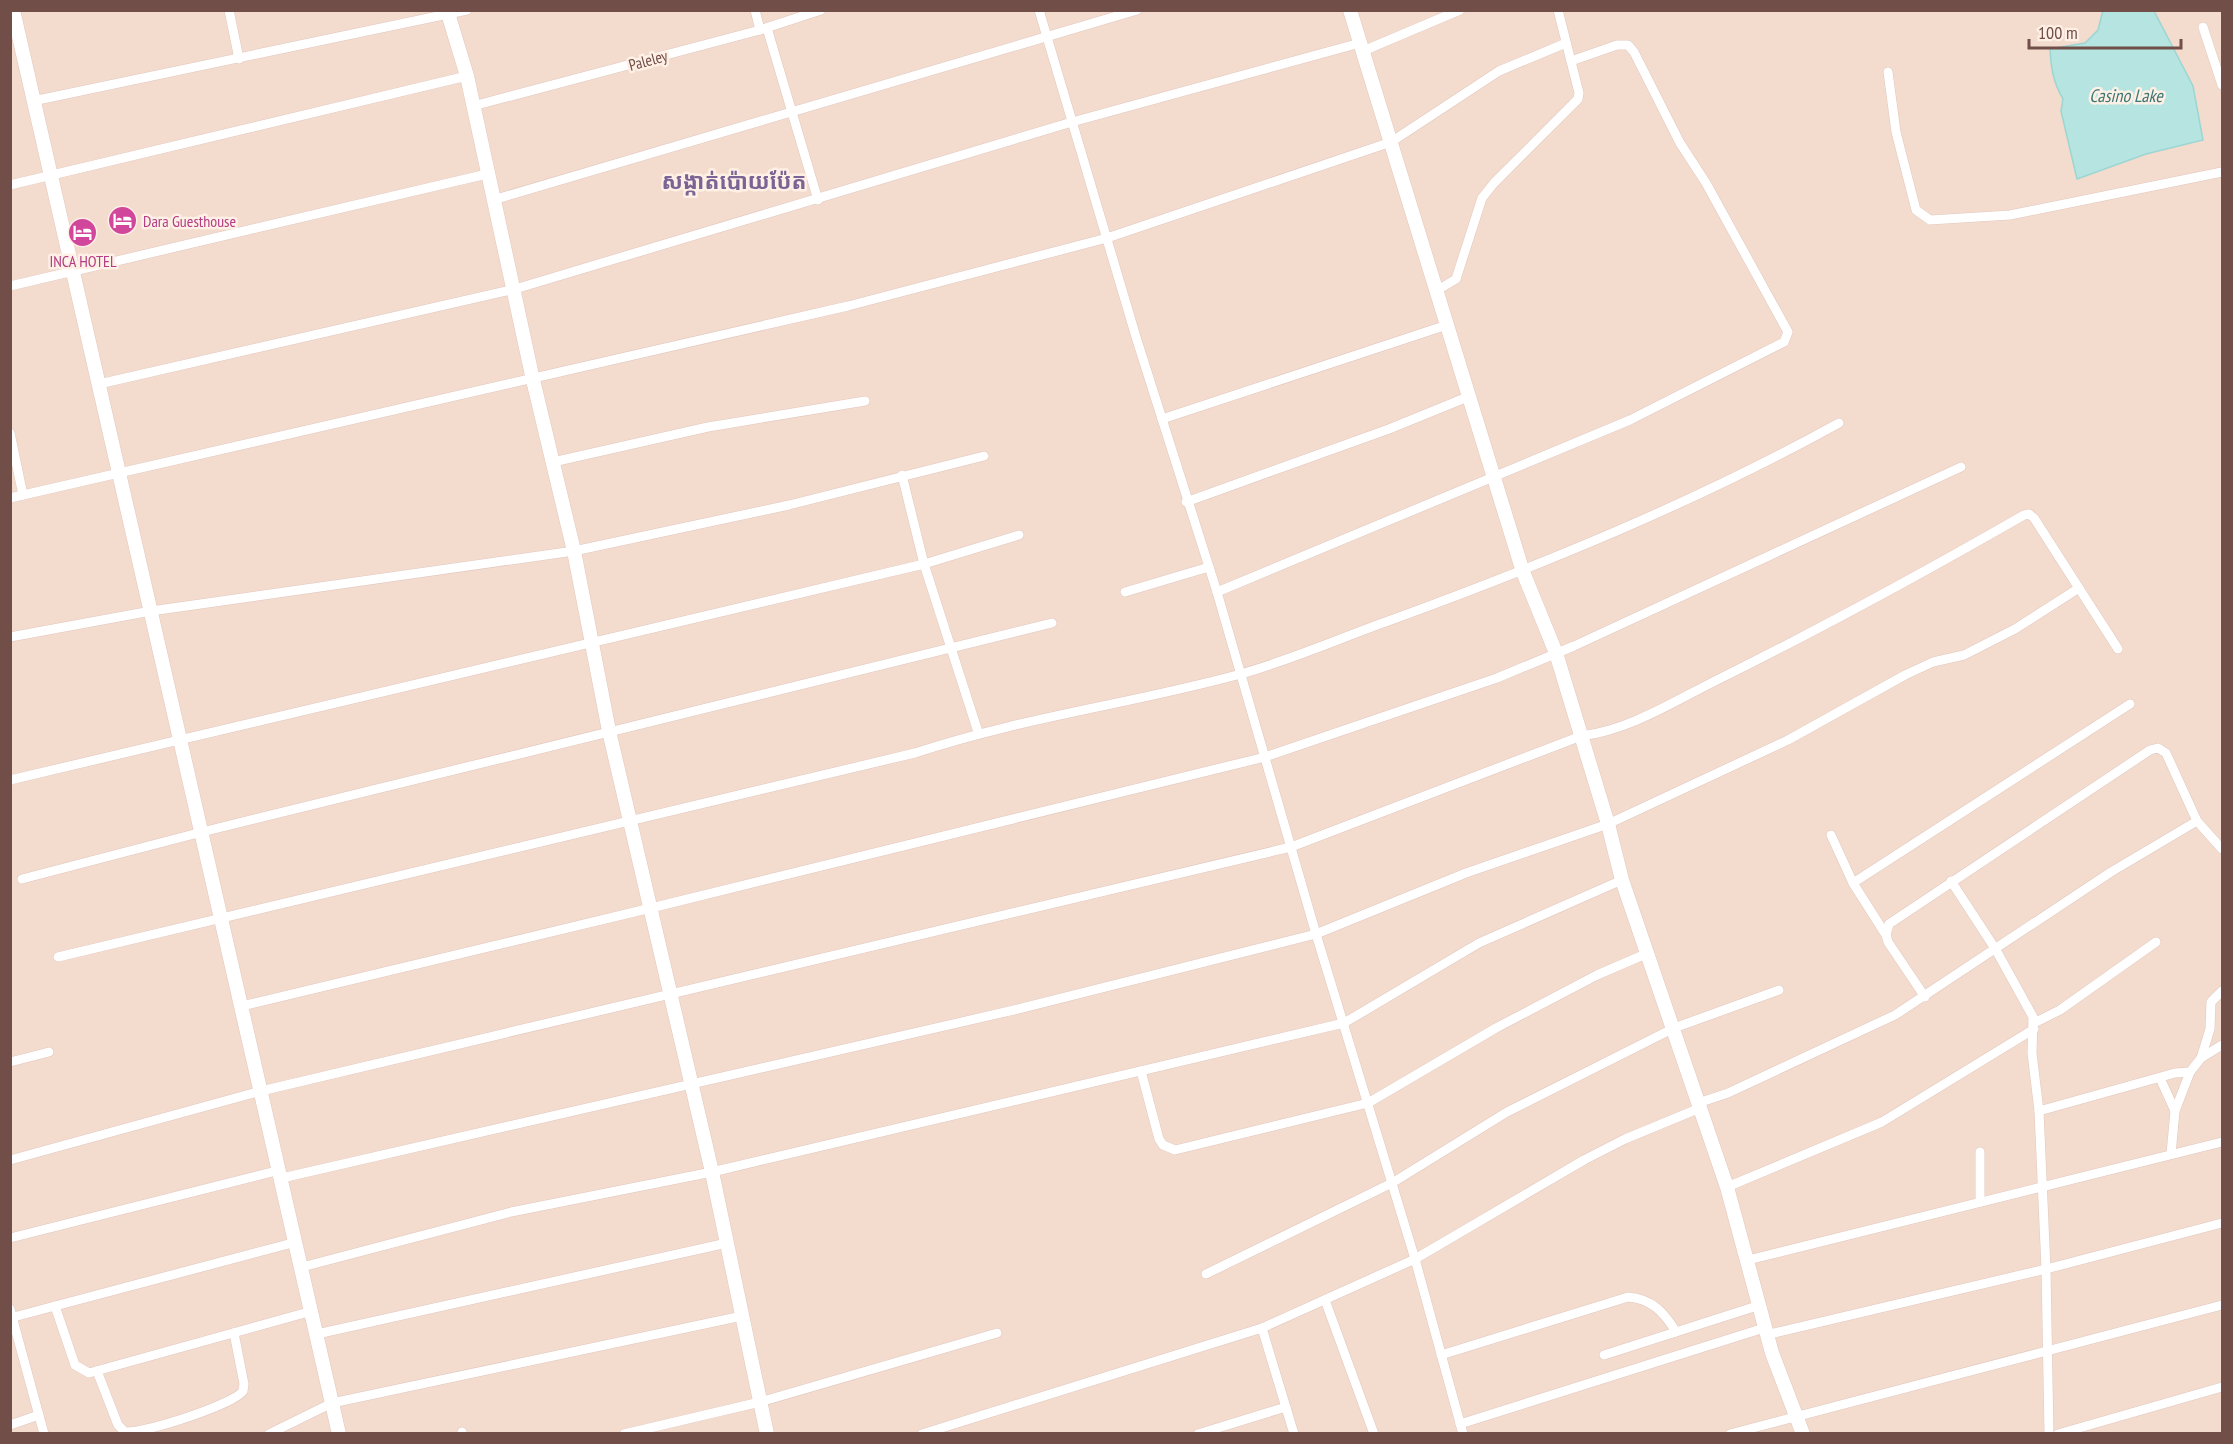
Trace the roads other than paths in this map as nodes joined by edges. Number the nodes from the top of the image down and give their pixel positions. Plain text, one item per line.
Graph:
1 (229, 10) edge
2 (467, 10) edge
3 (755, 10) edge
4 (821, 10) edge
5 (1039, 10) edge
6 (1137, 10) edge
7 (1350, 10) edge
8 (1460, 10) edge
9 (1558, 10) edge
10 (14, 11) edge
11 (448, 13) edge
12 (2203, 27) dead end
13 (764, 29) junction
14 (1047, 37) junction
15 (1566, 43) junction
16 (1361, 47) junction
17 (239, 59) junction
18 (1571, 61) junction
19 (1888, 72) dead end
20 (467, 76) junction
21 (2223, 85) edge
22 (33, 101) junction
23 (474, 106) junction
24 (792, 112) junction
25 (1072, 122) junction
26 (1392, 142) junction
27 (2223, 172) edge
28 (487, 174) junction
29 (51, 176) junction
30 (10, 185) edge
31 (493, 200) junction
32 (818, 200) junction
33 (1107, 238) junction
34 (73, 272) junction
35 (10, 286) edge
36 (515, 289) junction
37 (1436, 291) junction
38 (1447, 325) junction
39 (532, 380) junction
40 (99, 384) junction
41 (1470, 396) junction
42 (865, 401) dead end
43 (1162, 419) junction
44 (1839, 423) dead end
45 (10, 433) edge
46 (984, 456) dead end
47 (553, 462) junction
48 (1961, 467) dead end
49 (119, 474) junction
50 (902, 475) junction
51 (1495, 478) junction
52 (23, 495) junction
53 (10, 498) edge
54 (1186, 502) junction
55 (1019, 535) dead end
56 (574, 551) junction
57 (924, 564) junction
58 (1209, 567) junction
59 (1523, 572) junction
60 (2079, 588) junction
61 (1125, 592) dead end
62 (1217, 592) junction
63 (151, 611) junction
64 (1052, 623) dead end
65 (10, 637) edge
66 (592, 642) junction
67 (949, 648) junction
68 (2118, 649) dead end
69 (1556, 653) junction
70 (1240, 675) junction
71 (2130, 704) dead end
72 (609, 731) junction
73 (978, 732) junction
74 (1581, 736) junction
75 (181, 742) junction
76 (1264, 757) junction
77 (10, 780) edge
78 (630, 820) junction
79 (2197, 821) junction
80 (1608, 824) junction
81 (202, 832) junction
82 (1831, 835) dead end
83 (1292, 847) junction
84 (2223, 849) edge
85 (22, 879) dead end
86 (1622, 880) junction
87 (1951, 881) junction
88 (1853, 883) junction
89 (651, 908) junction
90 (222, 919) junction
91 (1316, 934) junction
92 (1886, 935) junction
93 (2156, 942) dead end
94 (1996, 950) junction
95 (1648, 952) junction
96 (58, 957) dead end
97 (1779, 990) dead end
98 (2223, 991) edge
99 (672, 995) junction
100 (1925, 997) junction
101 (242, 1006) junction
102 (1344, 1023) junction
103 (2034, 1026) junction
104 (1674, 1028) junction
105 (2223, 1045) edge
106 (49, 1052) dead end
107 (2201, 1058) junction
108 (10, 1062) edge
109 (1141, 1071) junction
110 (2190, 1072) junction
111 (2160, 1078) junction
112 (692, 1085) junction
113 (261, 1091) junction
114 (1368, 1103) junction
115 (1699, 1106) junction
116 (2039, 1111) junction
117 (2175, 1111) junction
118 (2223, 1142) edge
119 (1980, 1152) dead end
120 (2171, 1154) junction
121 (10, 1160) edge
122 (712, 1172) junction
123 (281, 1174) junction
124 (1392, 1183) junction
125 (1727, 1187) junction
126 (2040, 1187) junction
127 (1980, 1202) junction
128 (2223, 1223) edge
129 (10, 1238) edge
130 (296, 1242) junction
131 (727, 1244) junction
132 (1415, 1259) junction
133 (1748, 1260) junction
134 (302, 1267) junction
135 (2046, 1269) junction
136 (1206, 1274) dead end
137 (1325, 1300) junction
138 (2223, 1305) edge
139 (55, 1306) junction
140 (1757, 1306) junction
141 (312, 1311) junction
142 (11, 1315) edge
143 (742, 1316) junction
144 (1262, 1328) junction
145 (1765, 1331) junction
146 (1676, 1332) junction
147 (234, 1333) junction
148 (997, 1333) dead end
149 (318, 1334) junction
150 (2047, 1352) junction
151 (1441, 1354) junction
152 (1604, 1355) dead end
153 (97, 1371) junction
154 (2223, 1387) edge
155 (760, 1402) junction
156 (332, 1403) junction
157 (1286, 1407) junction
158 (39, 1415) junction
159 (1797, 1417) junction
160 (10, 1425) edge
161 (1462, 1429) edge
162 (44, 1434) edge
163 (269, 1434) edge
164 (339, 1434) edge
165 (624, 1434) edge
166 (767, 1434) edge
167 (922, 1434) edge
168 (1198, 1434) edge
169 (1294, 1434) edge
170 (1374, 1434) edge
171 (1730, 1434) edge
172 (1803, 1434) edge
173 (2049, 1434) edge
174 (2058, 1434) edge

1 - 17 street
2 - 11 street
3 - 13 street
4 - 13 street, Paleley
5 - 14 street
6 - 14 street
7 - 16 street
8 - 16 street
9 - 15 street
10 - 22 street
11 - 17 street
11 - 20 street
12 - 21 street
13 - 23 street, Paleley
13 - 24 street
14 - 24 street
14 - 25 street
15 - 18 street
15 - 26 street
16 - 25 street
16 - 26 street
17 - 22 street
18 - 37 street
18 - 51 street
19 - 27 street
20 - 23 street
20 - 29 street
22 - 29 street
23 - 28 street
24 - 31 street
24 - 32 street
25 - 32 street
25 - 33 street
26 - 33 street
26 - 37 street
28 - 31 street
28 - 34 street
29 - 30 street
29 - 34 street
31 - 36 street
32 - 36 street
33 - 39 street
33 - 43 street
34 - 35 street
34 - 40 street
36 - 39 street
36 - 40 street
37 - 38 street
38 - 41 street
38 - 43 street
39 - 47 street
39 - 49 street
40 - 49 street
41 - 51 street
41 - 54 street
42 - 47 street
43 - 54 street
44 - 59 street
45 - 52 street
46 - 50 street
47 - 56 street
48 - 69 street
49 - 52 street
49 - 63 street
50 - 56 street
50 - 57 street
51 - 59 street
51 - 62 street
52 - 53 street
54 - 58 street
55 - 57 street
56 - 63 street
56 - 66 street
57 - 66 street
57 - 67 street
58 - 61 street
58 - 62 street
59 - 69 street
59 - 70 street
60 - 68 street
60 - 74 street
60 - 80 street
62 - 70 street
63 - 65 street
63 - 75 street
64 - 67 street
66 - 72 street
66 - 75 street
67 - 72 street
67 - 73 street
69 - 74 street
69 - 76 street
70 - 73 street
70 - 76 street
71 - 88 street
72 - 78 street
72 - 81 street
73 - 78 street
74 - 80 street
74 - 83 street
75 - 77 street
75 - 81 street
76 - 83 street
76 - 89 street
78 - 89 street
78 - 90 street
79 - 84 street
79 - 87 street
79 - 94 street
80 - 86 street
80 - 91 street
81 - 85 street
81 - 90 street
82 - 88 street
83 - 91 street
83 - 99 street
86 - 95 street
86 - 102 street
87 - 92 street
87 - 94 street
88 - 92 street
89 - 99 street
89 - 101 street
90 - 96 street
90 - 101 street
91 - 102 street
91 - 112 street
92 - 100 street
93 - 103 street
94 - 100 street
94 - 103 street
95 - 104 street
95 - 114 street
97 - 104 street
98 - 107 street
99 - 112 street
99 - 113 street
100 - 115 street
101 - 113 street
102 - 109 street
102 - 114 street
103 - 116 street
103 - 125 street
104 - 115 street
104 - 124 street
105 - 107 street
106 - 108 street
107 - 110 street
109 - 114 street
109 - 122 street
110 - 111 street
110 - 117 street
111 - 116 street
111 - 117 street
112 - 122 street
112 - 123 street
113 - 121 street
113 - 123 street
114 - 124 street
115 - 125 street
115 - 132 street
116 - 126 street
117 - 120 street
118 - 120 street
119 - 127 street
120 - 126 street
122 - 131 street
122 - 134 street
123 - 129 street
123 - 130 street
124 - 132 street
124 - 136 street
125 - 133 street
126 - 127 street
126 - 135 street
127 - 133 street
128 - 135 street
130 - 134 street
130 - 139 street
131 - 143 street
131 - 149 street
132 - 137 street
132 - 151 street
133 - 140 street
134 - 141 street
135 - 145 street
135 - 150 street
137 - 144 street
137 - 170 street
138 - 150 street
139 - 142 street
139 - 153 street
140 - 145 street
140 - 146 street
141 - 147 street
141 - 149 street
142 - 158 street
143 - 155 street
143 - 156 street
144 - 157 street
144 - 167 street
145 - 159 street
145 - 161 street
146 - 151 street
146 - 152 street
147 - 153 street
147 - 153 street
148 - 155 street
149 - 156 street
150 - 159 street
150 - 173 street
151 - 161 street
154 - 174 street
155 - 165 street
155 - 166 street
156 - 163 street
156 - 164 street
157 - 168 street
157 - 169 street
158 - 160 street
158 - 162 street
159 - 171 street
159 - 172 street

